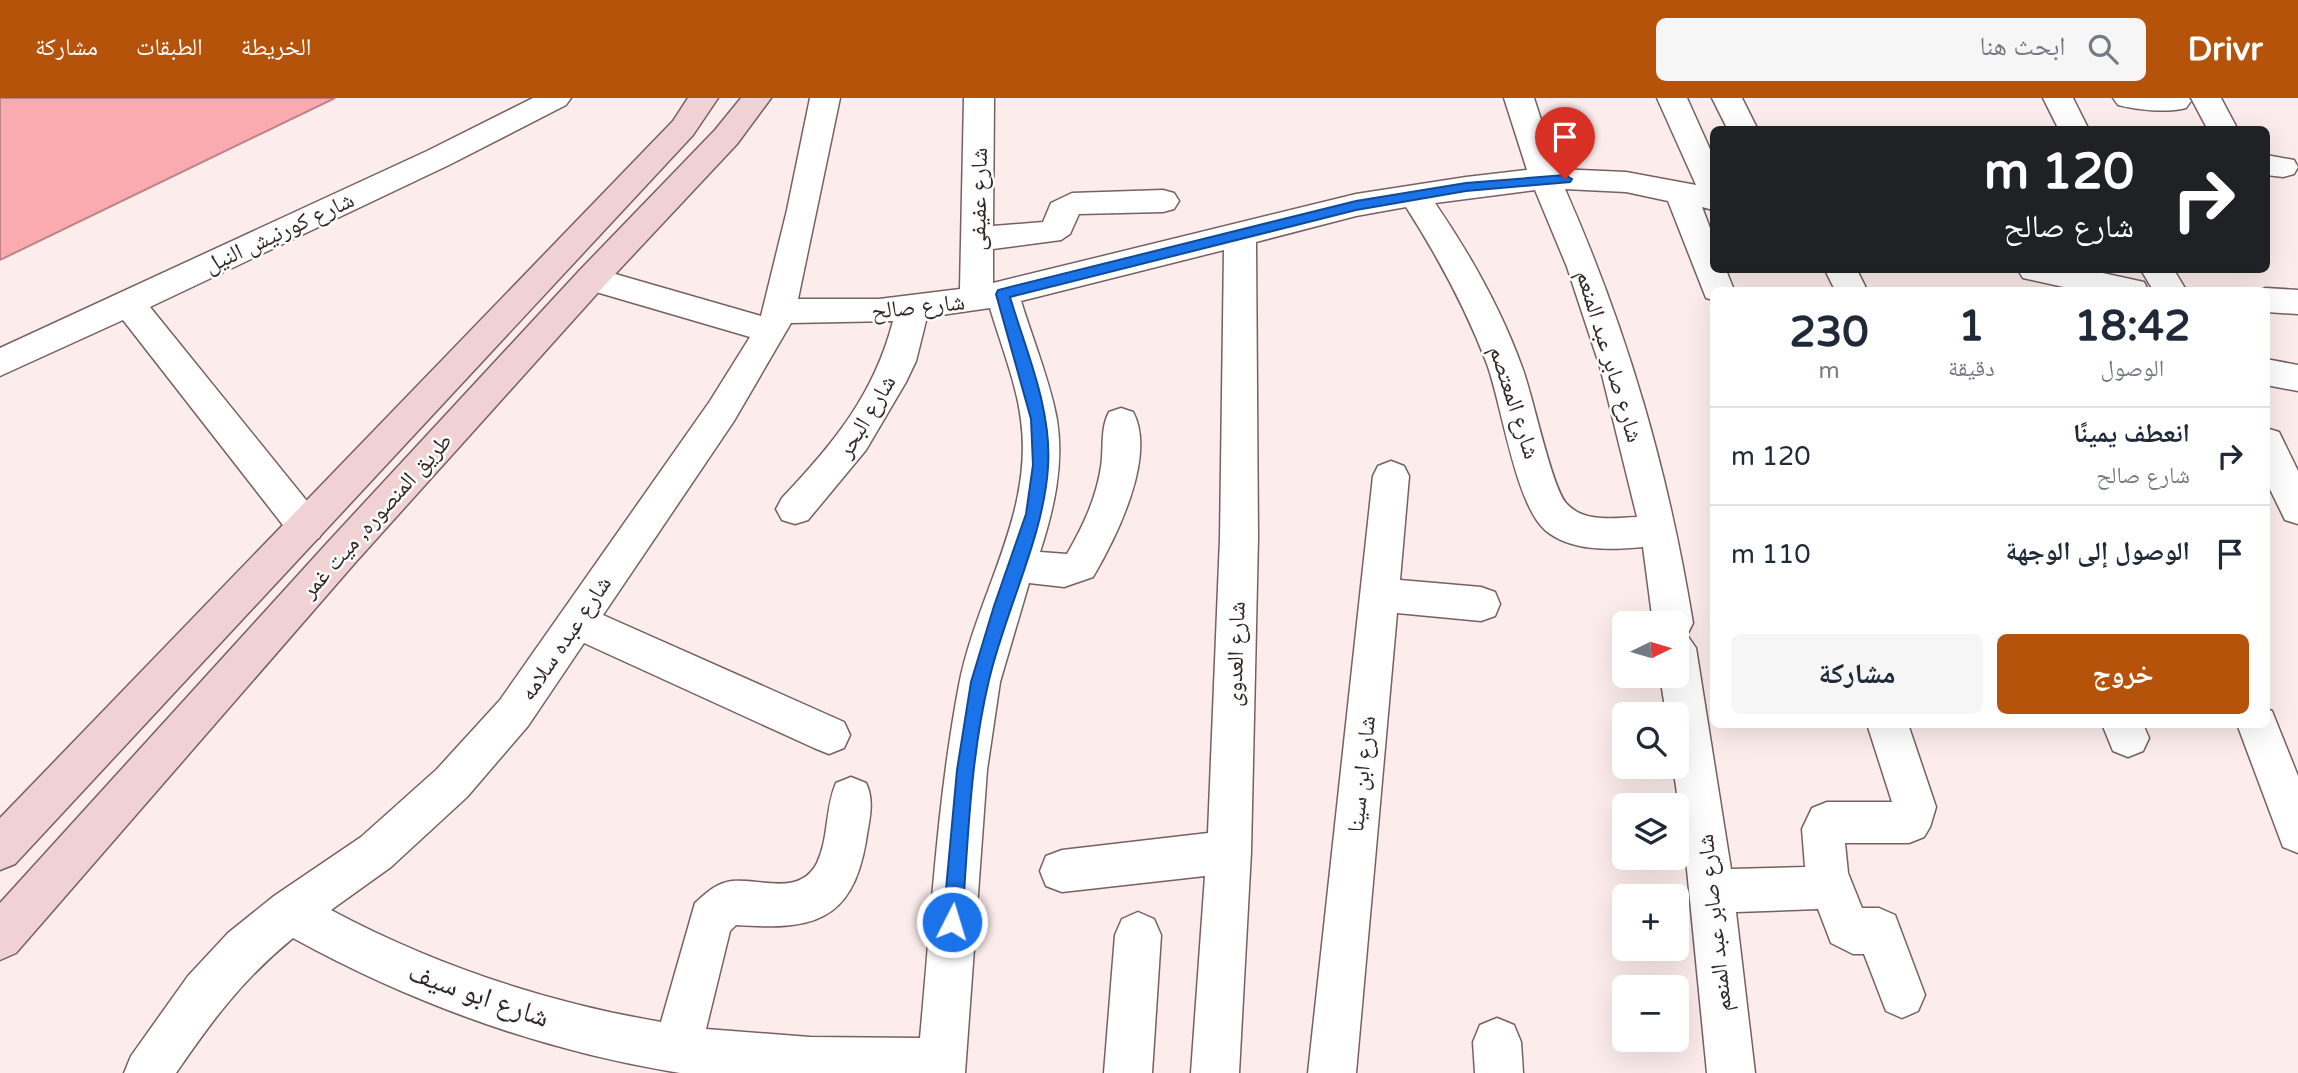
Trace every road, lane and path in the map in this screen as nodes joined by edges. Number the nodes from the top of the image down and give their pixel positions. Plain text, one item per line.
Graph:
1 (556, 98) edge
2 (703, 98) edge
3 (756, 98) edge
4 (825, 98) edge
5 (979, 98) edge
6 (1519, 98) edge
7 (1672, 98) edge
8 (1727, 98) edge
9 (2058, 98) edge
10 (2127, 98) edge
11 (2206, 98) edge
12 (2176, 101) dead end
13 (1741, 126) edge
14 (2072, 126) edge
15 (2221, 126) edge
16 (1545, 179) junction
17 (1710, 182) edge
18 (1680, 191) junction
19 (1414, 195) junction
20 (1710, 198) edge
21 (1163, 201) dead end
22 (1240, 234) junction
23 (977, 239) junction
24 (1710, 269) edge
25 (2044, 273) edge
26 (591, 279) junction
27 (2090, 286) edge
28 (989, 297) junction
29 (2270, 300) edge
30 (2298, 302) edge
31 (128, 303) junction
32 (913, 309) junction
33 (775, 321) junction
34 (0, 363) edge
35 (2270, 373) edge
36 (2298, 378) edge
37 (1121, 422) dead end
38 (2270, 450) edge
39 (1391, 476) dead end
40 (795, 509) dead end
41 (2298, 509) edge
42 (306, 527) junction
43 (1659, 531) junction
44 (1017, 565) junction
45 (1379, 595) junction
46 (1481, 604) dead end
47 (1671, 611) edge
48 (576, 621) junction
49 (1682, 688) edge
50 (1887, 728) edge
51 (2259, 728) edge
52 (829, 735) dead end
53 (851, 797) dead end
54 (2298, 832) edge
55 (0, 849) edge
56 (1229, 852) junction
57 (1062, 871) dead end
58 (1827, 875) junction
59 (1711, 891) junction
60 (290, 912) junction
61 (1138, 935) dead end
62 (0, 937) edge
63 (1902, 995) dead end
64 (677, 1049) junction
65 (941, 1067) edge
66 (148, 1073) edge
67 (1128, 1073) edge
68 (1215, 1073) edge
69 (1332, 1073) edge
70 (1731, 1073) edge

1 - 31 street, شارع كورنيش النيل
2 - 42 main road, طريق المنصوره, ميت غمر
3 - 26 main road, طريق المنصوره, ميت غمر
4 - 33 street, شارع عبده سلامه
5 - 23 street, شارع عفيفى
6 - 16 street, شارع صابر عبد المنعم
7 - 17 street
8 - 13 street
9 - 14 street
10 - 12 street
11 - 15 street
16 - 18 street, شارع صالح
16 - 19 street, شارع صالح
16 - 43 street, شارع صابر عبد المنعم
18 - 20 street, شارع صالح
18 - 24 street
19 - 22 street, شارع صالح
19 - 43 street, شارع المعتصم
21 - 23 street
22 - 28 street, شارع صالح
22 - 56 street, شارع العدوى
23 - 28 street, شارع عفيفى
25 - 27 street
26 - 33 street, شارع صالح
26 - 62 main road, طريق المنصوره, ميت غمر
28 - 32 street, شارع صالح
28 - 44 street, شارع عفيفى
29 - 30 street
31 - 34 street, شارع كورنيش النيل
31 - 42 street
32 - 33 street, شارع صالح
32 - 40 street, شارع البحر
33 - 48 street, شارع عبده سلامه
35 - 36 street
37 - 44 street
38 - 41 street
39 - 45 street, شارع ابن سينا
42 - 55 main road, طريق المنصوره, ميت غمر
43 - 47 street, شارع صابر عبد المنعم
44 - 65 street, شارع عفيفى
45 - 46 street
45 - 69 street, شارع ابن سينا
48 - 52 street
48 - 60 street, شارع عبده سلامه
49 - 59 street, شارع صابر عبد المنعم
50 - 58 street
51 - 54 street
53 - 64 street
56 - 57 street
56 - 68 street, شارع العدوى
58 - 59 street
58 - 63 street
59 - 70 street, شارع صابر عبد المنعم
60 - 64 street, شارع ابو سيف
60 - 66 street, شارع عبده سلامه
61 - 67 street
64 - 65 street, شارع ابو سيف

